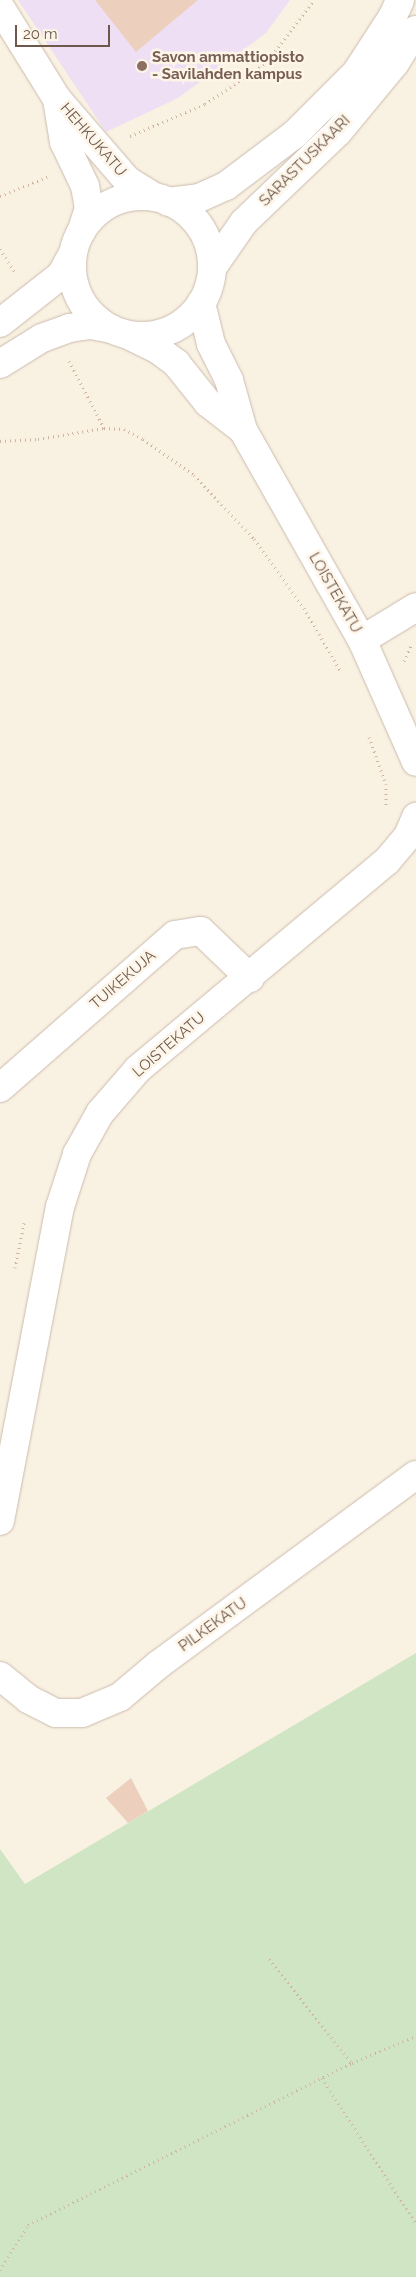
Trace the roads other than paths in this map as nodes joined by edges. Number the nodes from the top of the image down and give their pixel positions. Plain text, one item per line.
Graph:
1 (400, 0) edge
2 (0, 7) edge
3 (416, 30) edge
4 (57, 99) junction
5 (161, 199) junction
6 (76, 244) junction
7 (212, 268) junction
8 (201, 303) junction
9 (0, 323) edge
10 (119, 332) junction
11 (0, 364) edge
12 (243, 430) junction
13 (416, 607) edge
14 (362, 640) junction
15 (416, 762) edge
16 (416, 817) edge
17 (250, 978) junction
18 (0, 1088) edge
19 (416, 1475) edge
20 (0, 1521) edge
21 (0, 1676) edge

1 - 5 street
2 - 4 street, HEHKUKATU
3 - 7 street, SARASTUSKAARI
4 - 5 street, HEHKUKATU
4 - 6 street, HEHKUKATU
5 - 6 street
5 - 7 street
6 - 9 street
6 - 10 street
7 - 8 street
8 - 10 street
8 - 12 street, LOISTEKATU
10 - 11 street
10 - 12 street, LOISTEKATU
12 - 14 street, LOISTEKATU
13 - 14 street
14 - 15 street, LOISTEKATU
16 - 17 street, LOISTEKATU
17 - 18 street, TUIKEKUJA
17 - 20 street, LOISTEKATU
19 - 21 street, PILKEKATU

